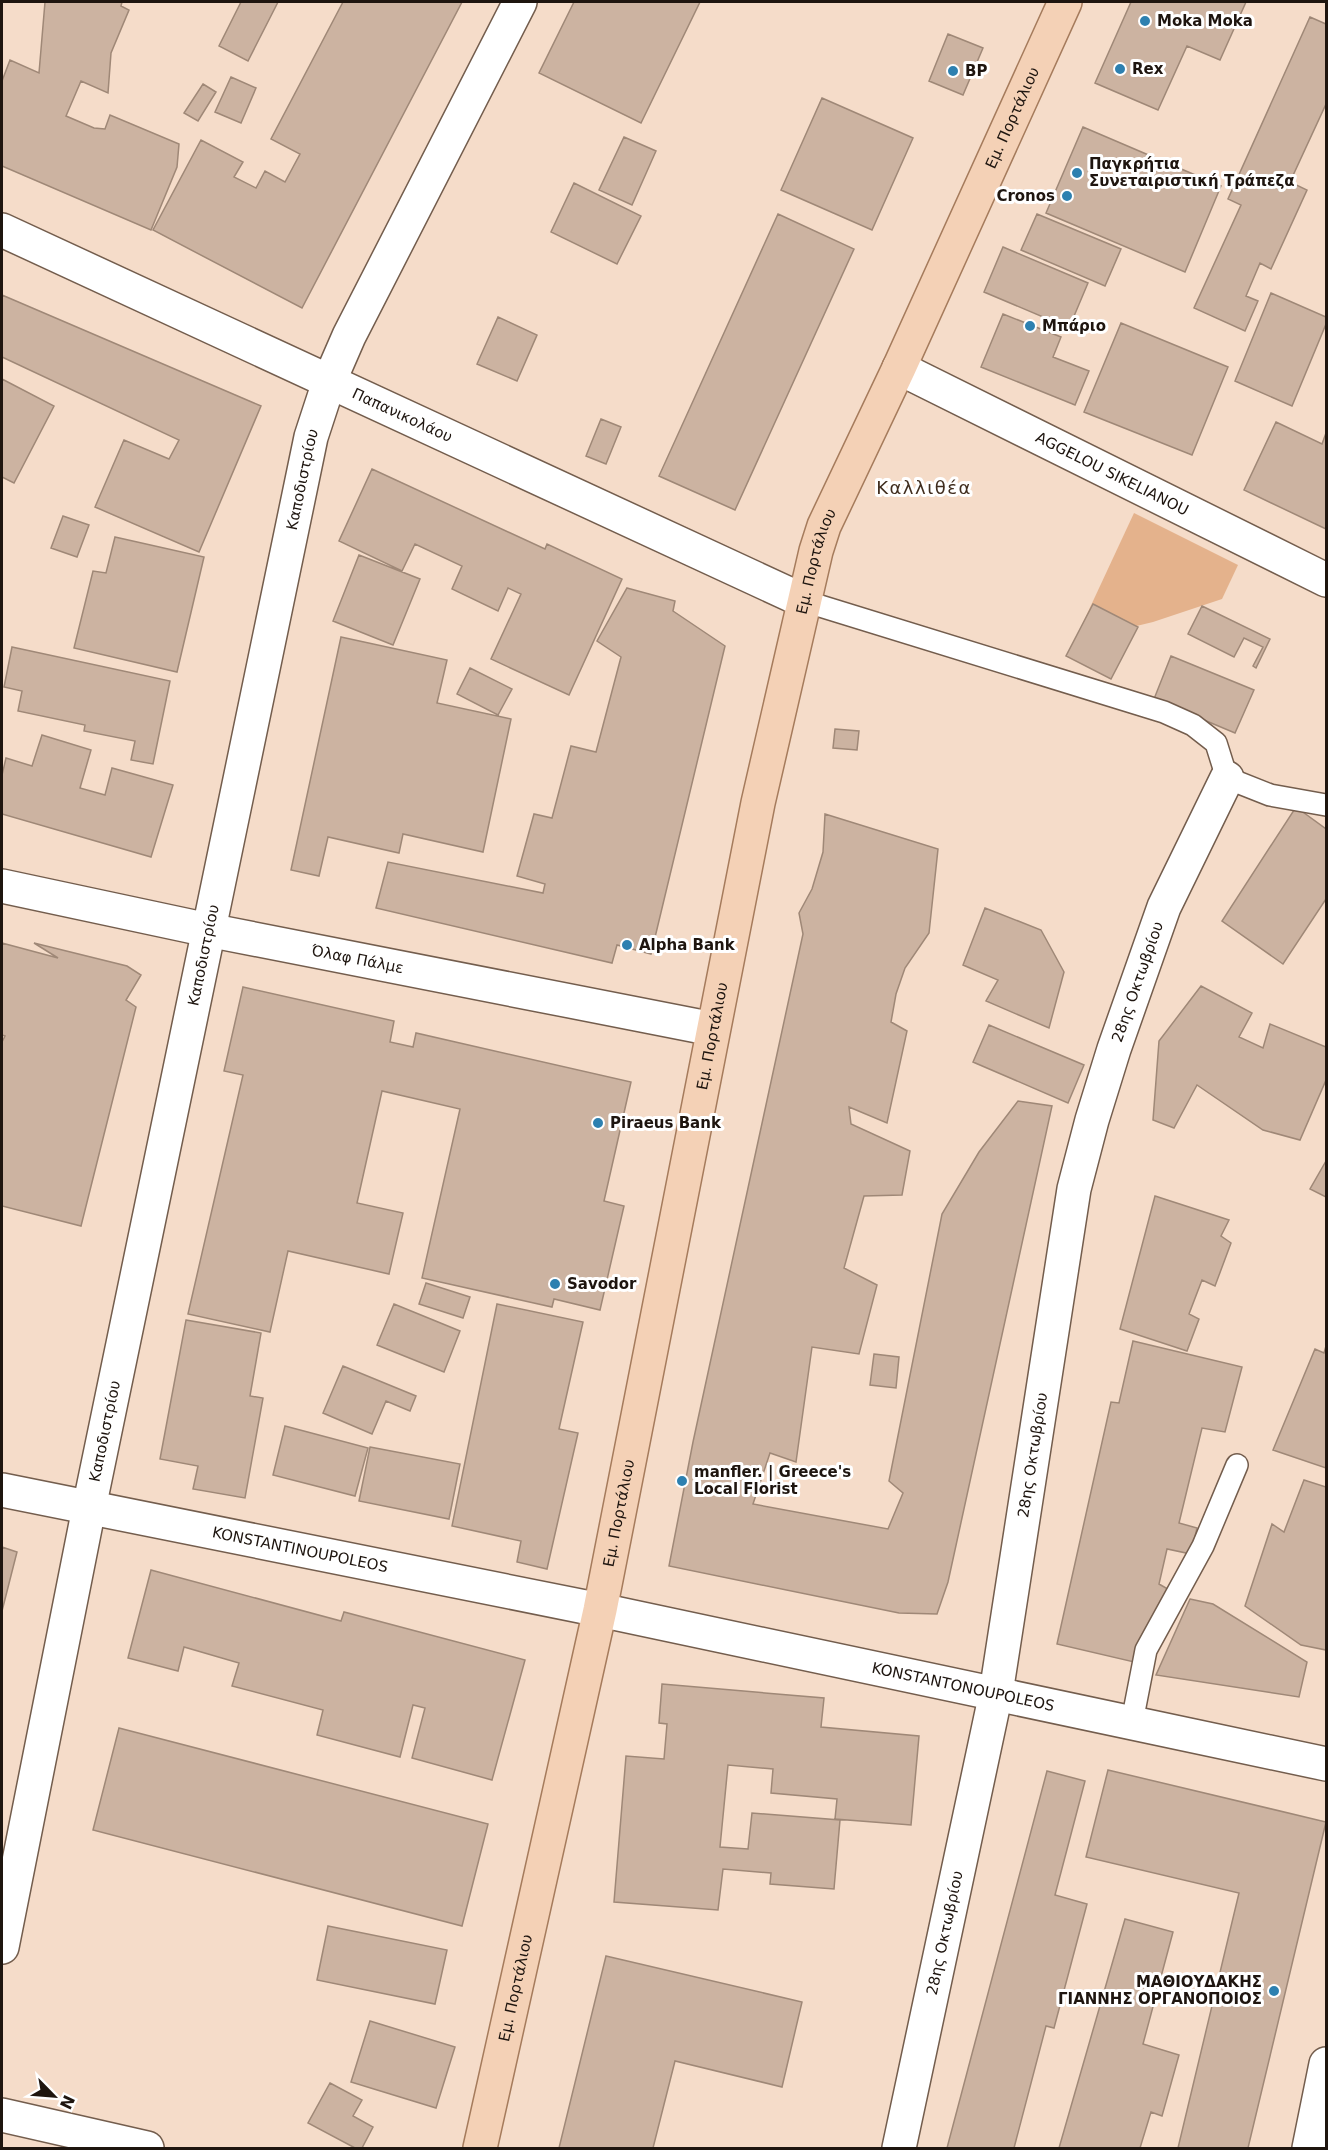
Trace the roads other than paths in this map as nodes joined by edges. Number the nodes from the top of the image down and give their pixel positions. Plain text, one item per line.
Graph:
1 (520, 2) edge
2 (1065, 2) edge
3 (2, 230) edge
4 (899, 368) junction
5 (329, 382) junction
6 (1326, 580) edge
7 (804, 601) junction
8 (1227, 778) junction
9 (1326, 805) edge
10 (2, 886) edge
11 (208, 930) junction
12 (713, 1029) junction
13 (1238, 1465) dead end
14 (2, 1490) edge
15 (89, 1508) junction
16 (600, 1610) junction
17 (996, 1693) junction
18 (1132, 1722) junction
19 (1326, 1764) edge
20 (2, 1947) edge
21 (1326, 2064) edge
22 (2, 2115) edge
23 (147, 2148) edge
24 (480, 2148) edge
25 (899, 2148) edge
26 (1309, 2148) edge

1 - 5 street, Καποδιστρίου
2 - 4 main road, Εμ. Πορτάλιου
3 - 5 street, Παπανικολάου
4 - 6 street, AGGELOU SIKELIANOU
4 - 7 main road, Εμ. Πορτάλιου
5 - 7 street, Παπανικολάου
5 - 11 street, Καποδιστρίου
7 - 8 lane
7 - 12 main road, Εμ. Πορτάλιου
8 - 9 lane
8 - 17 street, 28ης Οκτωβρίου
10 - 11 street, Όλαφ Πάλμε
11 - 12 street, Όλαφ Πάλμε
11 - 15 street, Καποδιστρίου
12 - 16 main road, Εμ. Πορτάλιου
13 - 18 lane
14 - 15 street, KONSTANTINOUPOLEOS
15 - 16 street, KONSTANTINOUPOLEOS
15 - 20 street, Καποδιστρίου
16 - 17 street, KONSTANTONOUPOLEOS
16 - 24 main road, Εμ. Πορτάλιου
17 - 18 street, KONSTANTONOUPOLEOS
17 - 25 street, 28ης Οκτωβρίου
18 - 19 street, KONSTANTONOUPOLEOS
21 - 26 street
22 - 23 street

